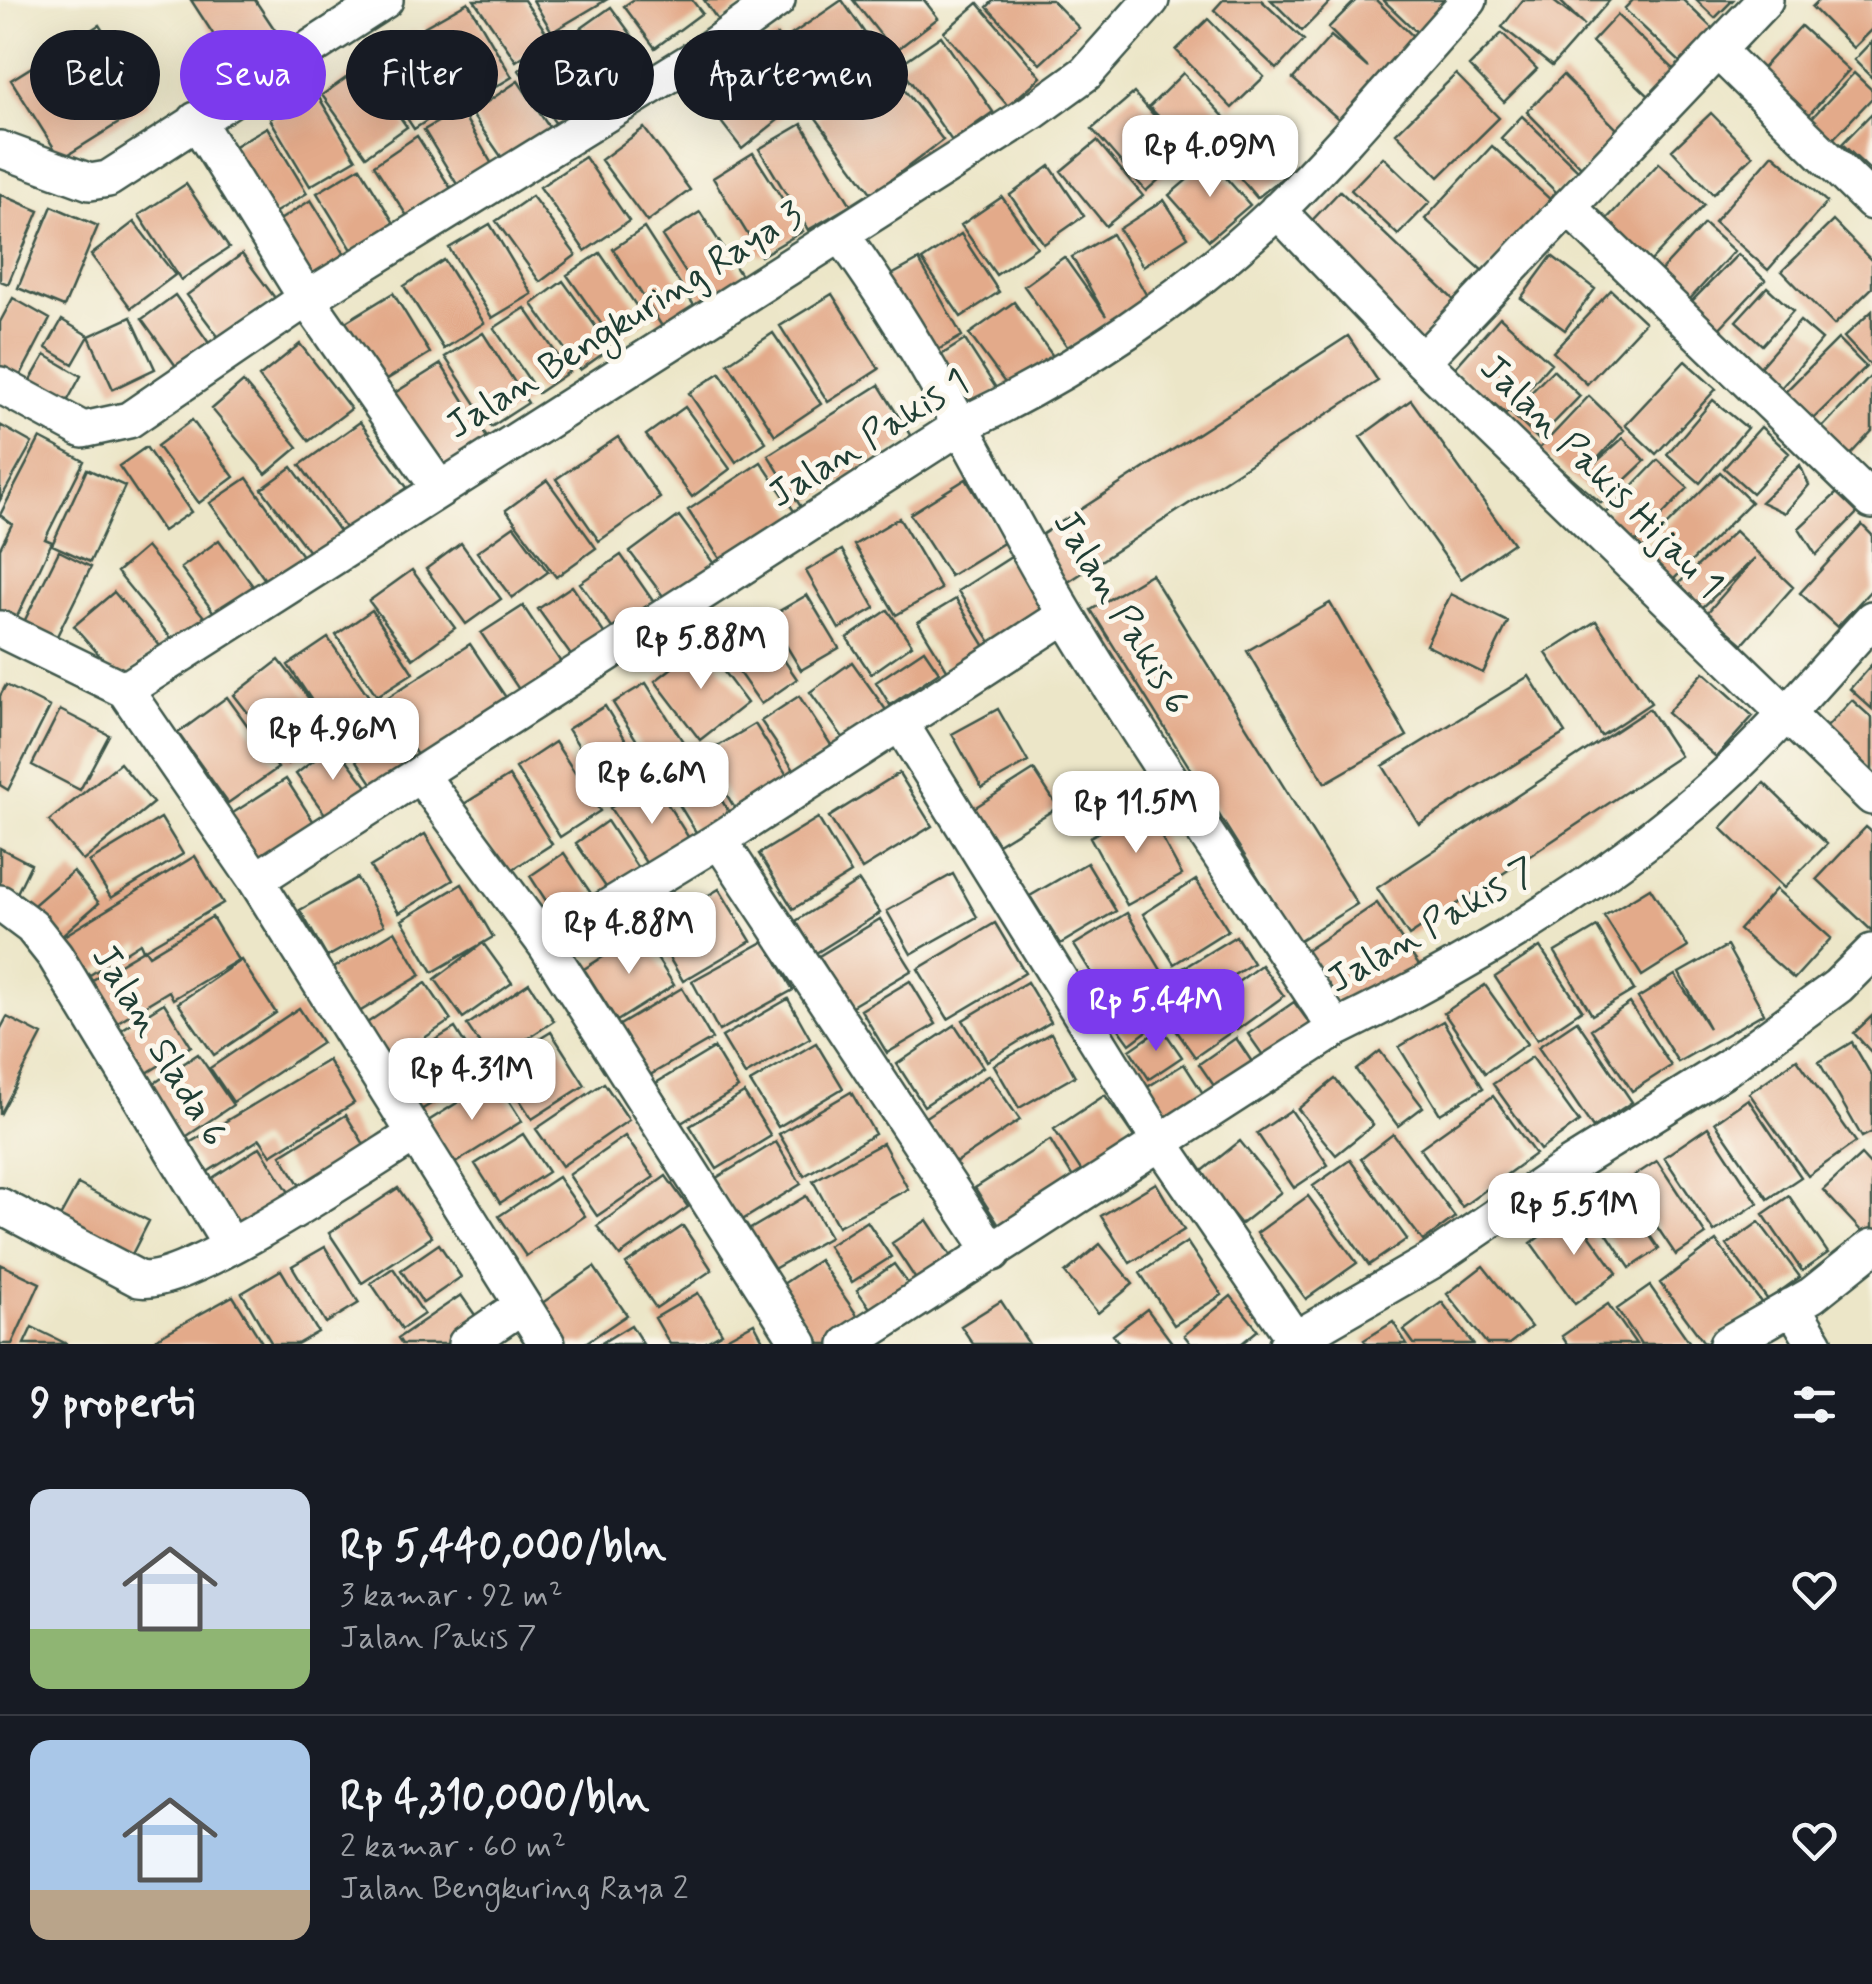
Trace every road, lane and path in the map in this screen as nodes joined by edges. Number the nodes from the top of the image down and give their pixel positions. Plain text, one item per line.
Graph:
1 (386, 0) edge
2 (777, 0) edge
3 (1469, 0) edge
4 (1765, 0) edge
5 (1149, 1) edge
6 (326, 38) edge
7 (1717, 50) junction
8 (196, 120) joint
9 (0, 149) edge
10 (1872, 202) edge
11 (1568, 206) junction
12 (1277, 210) junction
13 (842, 236) junction
14 (307, 299) junction
15 (1422, 361) junction
16 (0, 385) edge
17 (962, 425) junction
18 (438, 488) junction
19 (1872, 501) edge
20 (1066, 615) junction
21 (1872, 619) edge
22 (0, 630) edge
23 (125, 690) junction
24 (1784, 716) junction
25 (900, 723) junction
26 (421, 776) junction
27 (1872, 797) edge
28 (719, 840) junction
29 (256, 880) junction
30 (4, 916) edge
31 (546, 945) junction
32 (1872, 952) edge
33 (1336, 1029) junction
34 (412, 1136) junction
35 (1162, 1144) junction
36 (0, 1206) edge
37 (231, 1246) junction
38 (1872, 1247) edge
39 (993, 1253) junction
40 (521, 1306) junction
41 (1792, 1306) junction
42 (1293, 1342) edge
43 (466, 1344) edge
44 (546, 1344) edge
45 (800, 1344) edge
46 (848, 1344) edge
47 (1727, 1344) edge
48 (1815, 1344) edge

1 - 6 street
2 - 14 street
3 - 12 street, Jalan Pakis 1
4 - 7 street
5 - 13 street, Jalan Bengkuring Raya 3
7 - 10 street
7 - 11 street
8 - 9 street
8 - 14 street
11 - 15 street
11 - 19 street
12 - 15 street, Jalan Pakis Hijau 1
12 - 17 street, Jalan Pakis 1
13 - 17 street, Jalan Pakis 6
13 - 18 street, Jalan Bengkuring Raya 3
14 - 16 street
14 - 18 street
15 - 24 street, Jalan Pakis Hijau 1
17 - 20 street, Jalan Pakis 6
17 - 26 street, Jalan Pakis 1
18 - 23 street, Jalan Bengkuring Raya 3
20 - 25 street
20 - 33 street, Jalan Pakis 6
21 - 24 street, Jalan Pakis 7
22 - 23 street
23 - 29 street
24 - 27 street, Jalan Pakis Hijau 1
24 - 33 street, Jalan Pakis 7
25 - 28 street
25 - 35 street
26 - 29 street, Jalan Pakis 1
26 - 31 street
28 - 31 street
28 - 39 street
29 - 34 street
30 - 37 street, Jalan Slada 6
31 - 45 street
32 - 42 street
33 - 35 street, Jalan Pakis 7
34 - 37 street
34 - 40 street
35 - 39 street, Jalan Pakis 7
35 - 42 street
36 - 37 street
38 - 41 street
39 - 46 street, Jalan Pakis 7
40 - 43 street
40 - 44 street
41 - 47 street
41 - 48 street

